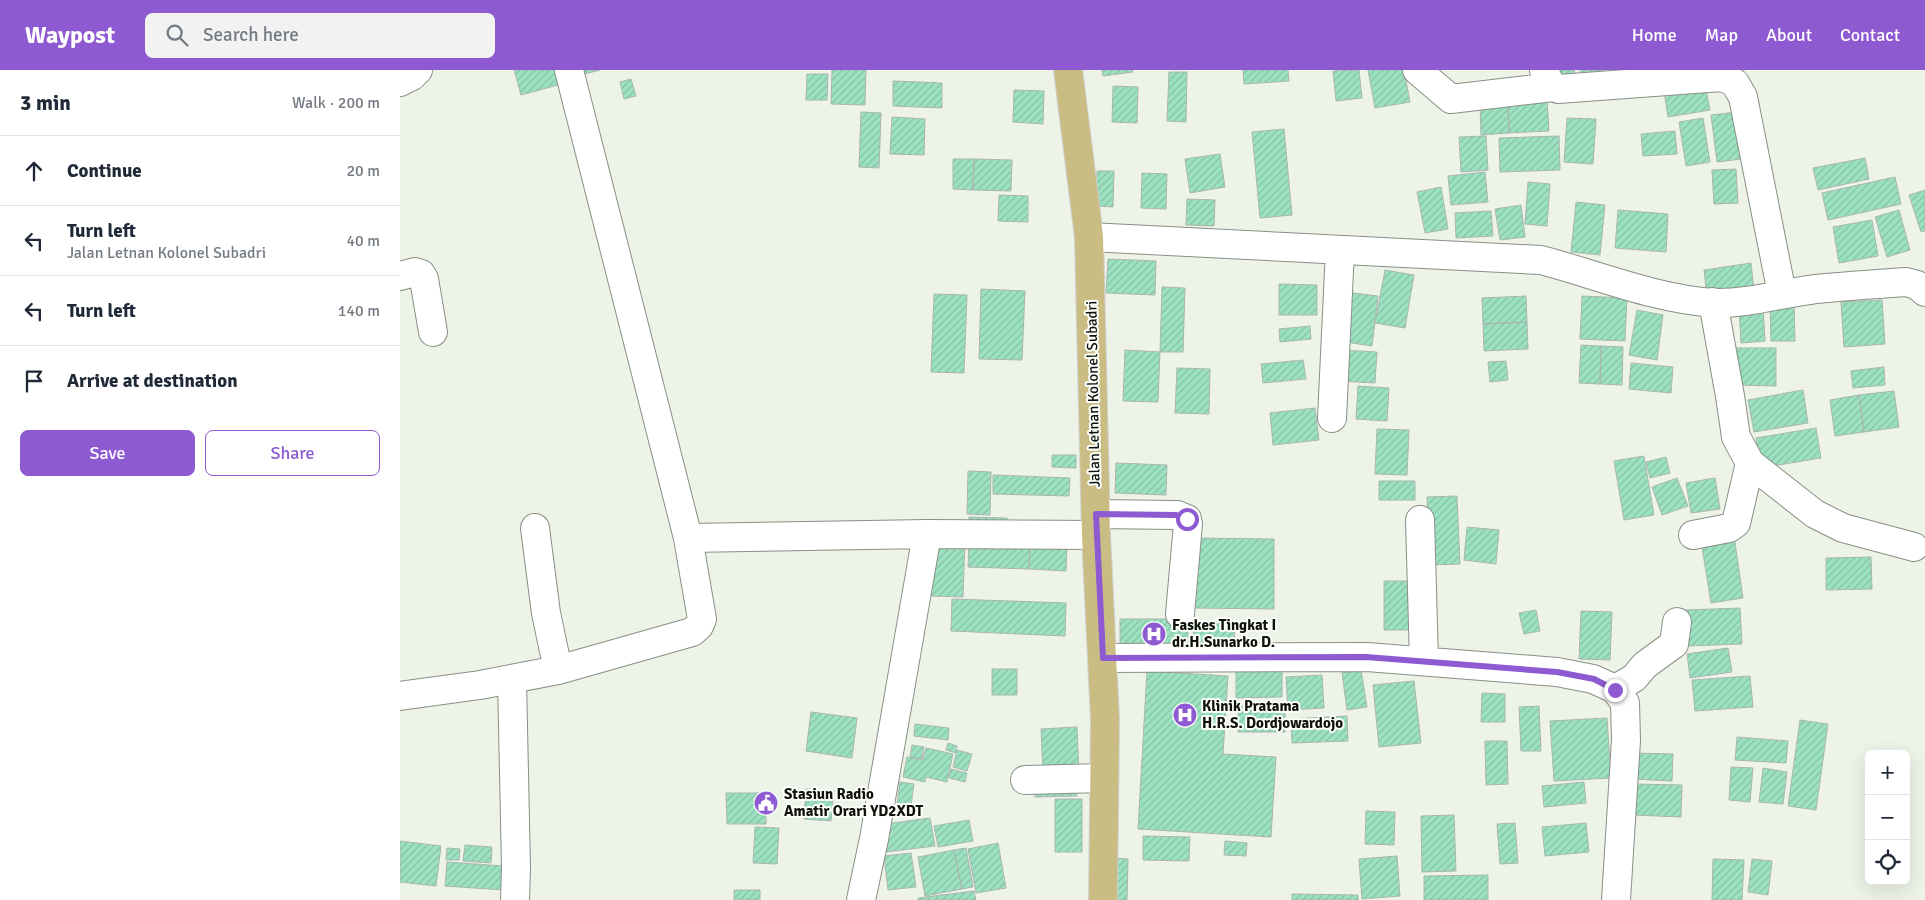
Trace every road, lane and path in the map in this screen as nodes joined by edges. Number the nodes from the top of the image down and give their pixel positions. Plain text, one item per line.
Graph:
1 (418, 70) edge
2 (570, 70) edge
3 (1068, 70) edge
4 (1417, 70) edge
5 (1549, 79) edge
6 (400, 82) edge
7 (1089, 238) junction
8 (1340, 250) junction
9 (400, 276) edge
10 (1925, 292) edge
11 (1782, 294) junction
12 (1713, 302) junction
13 (433, 332) dead end
14 (1332, 418) dead end
15 (1750, 463) junction
16 (1420, 520) dead end
17 (1096, 524) junction
18 (535, 528) dead end
19 (927, 534) junction
20 (1693, 535) dead end
21 (688, 538) junction
22 (1914, 547) dead end
23 (1180, 614) dead end
24 (1677, 622) dead end
25 (1103, 658) junction
26 (1424, 661) junction
27 (558, 670) junction
28 (512, 679) junction
29 (1615, 690) junction
30 (400, 696) edge
31 (1104, 778) junction
32 (1025, 780) dead end
33 (515, 900) edge
34 (860, 900) edge
35 (1103, 900) edge
36 (1616, 900) edge

1 - 6 street
2 - 21 street
3 - 7 main road, Jalan Letnan Kolonel Subadri
4 - 5 street
5 - 11 street
7 - 8 street
7 - 17 main road, Jalan Letnan Kolonel Subadri
8 - 12 street
8 - 14 street
9 - 13 street
10 - 11 street
11 - 12 street
12 - 15 street
15 - 20 street
15 - 22 street
16 - 26 street
17 - 19 street
17 - 23 street
17 - 25 main road, Jalan Letnan Kolonel Subadri
18 - 27 street
19 - 21 street
19 - 34 street
21 - 27 street
24 - 29 street
25 - 26 street
25 - 31 main road, Jalan Letnan Kolonel Subadri
26 - 29 street
27 - 28 street
28 - 30 street
28 - 33 street
29 - 36 street
31 - 32 street
31 - 35 main road, Jalan Letnan Kolonel Subadri

